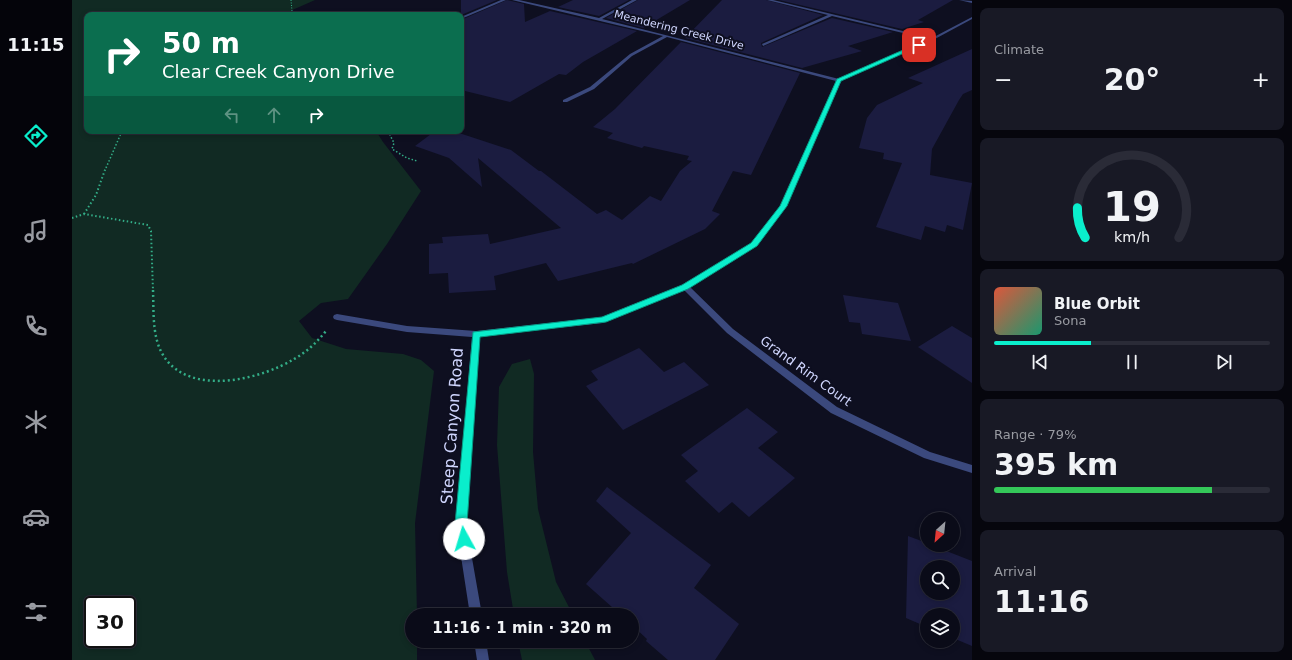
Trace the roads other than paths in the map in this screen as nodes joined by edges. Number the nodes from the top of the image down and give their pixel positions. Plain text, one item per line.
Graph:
1 (504, 0) edge
2 (514, 0) edge
3 (635, 0) edge
4 (768, 0) edge
5 (961, 0) edge
6 (972, 2) edge
7 (831, 15) junction
8 (464, 17) edge
9 (972, 18) edge
10 (599, 19) junction
11 (667, 36) junction
12 (932, 39) junction
13 (763, 45) dead end
14 (839, 80) junction
15 (565, 101) dead end
16 (685, 287) junction
17 (337, 317) road end
18 (476, 334) junction
19 (972, 469) edge
20 (475, 608) edge
21 (481, 648) edge
22 (483, 660) edge

1 - 8 street
2 - 10 street, Meandering Creek Drive
3 - 10 street
4 - 7 street
5 - 6 street
7 - 12 street
7 - 13 street
9 - 12 street
10 - 11 street, Meandering Creek Drive
11 - 14 street, Meandering Creek Drive
11 - 15 street
12 - 14 street
14 - 16 street
16 - 18 street
16 - 19 street, Grand Rim Court
17 - 18 street
18 - 20 street, Steep Canyon Road
21 - 22 street

